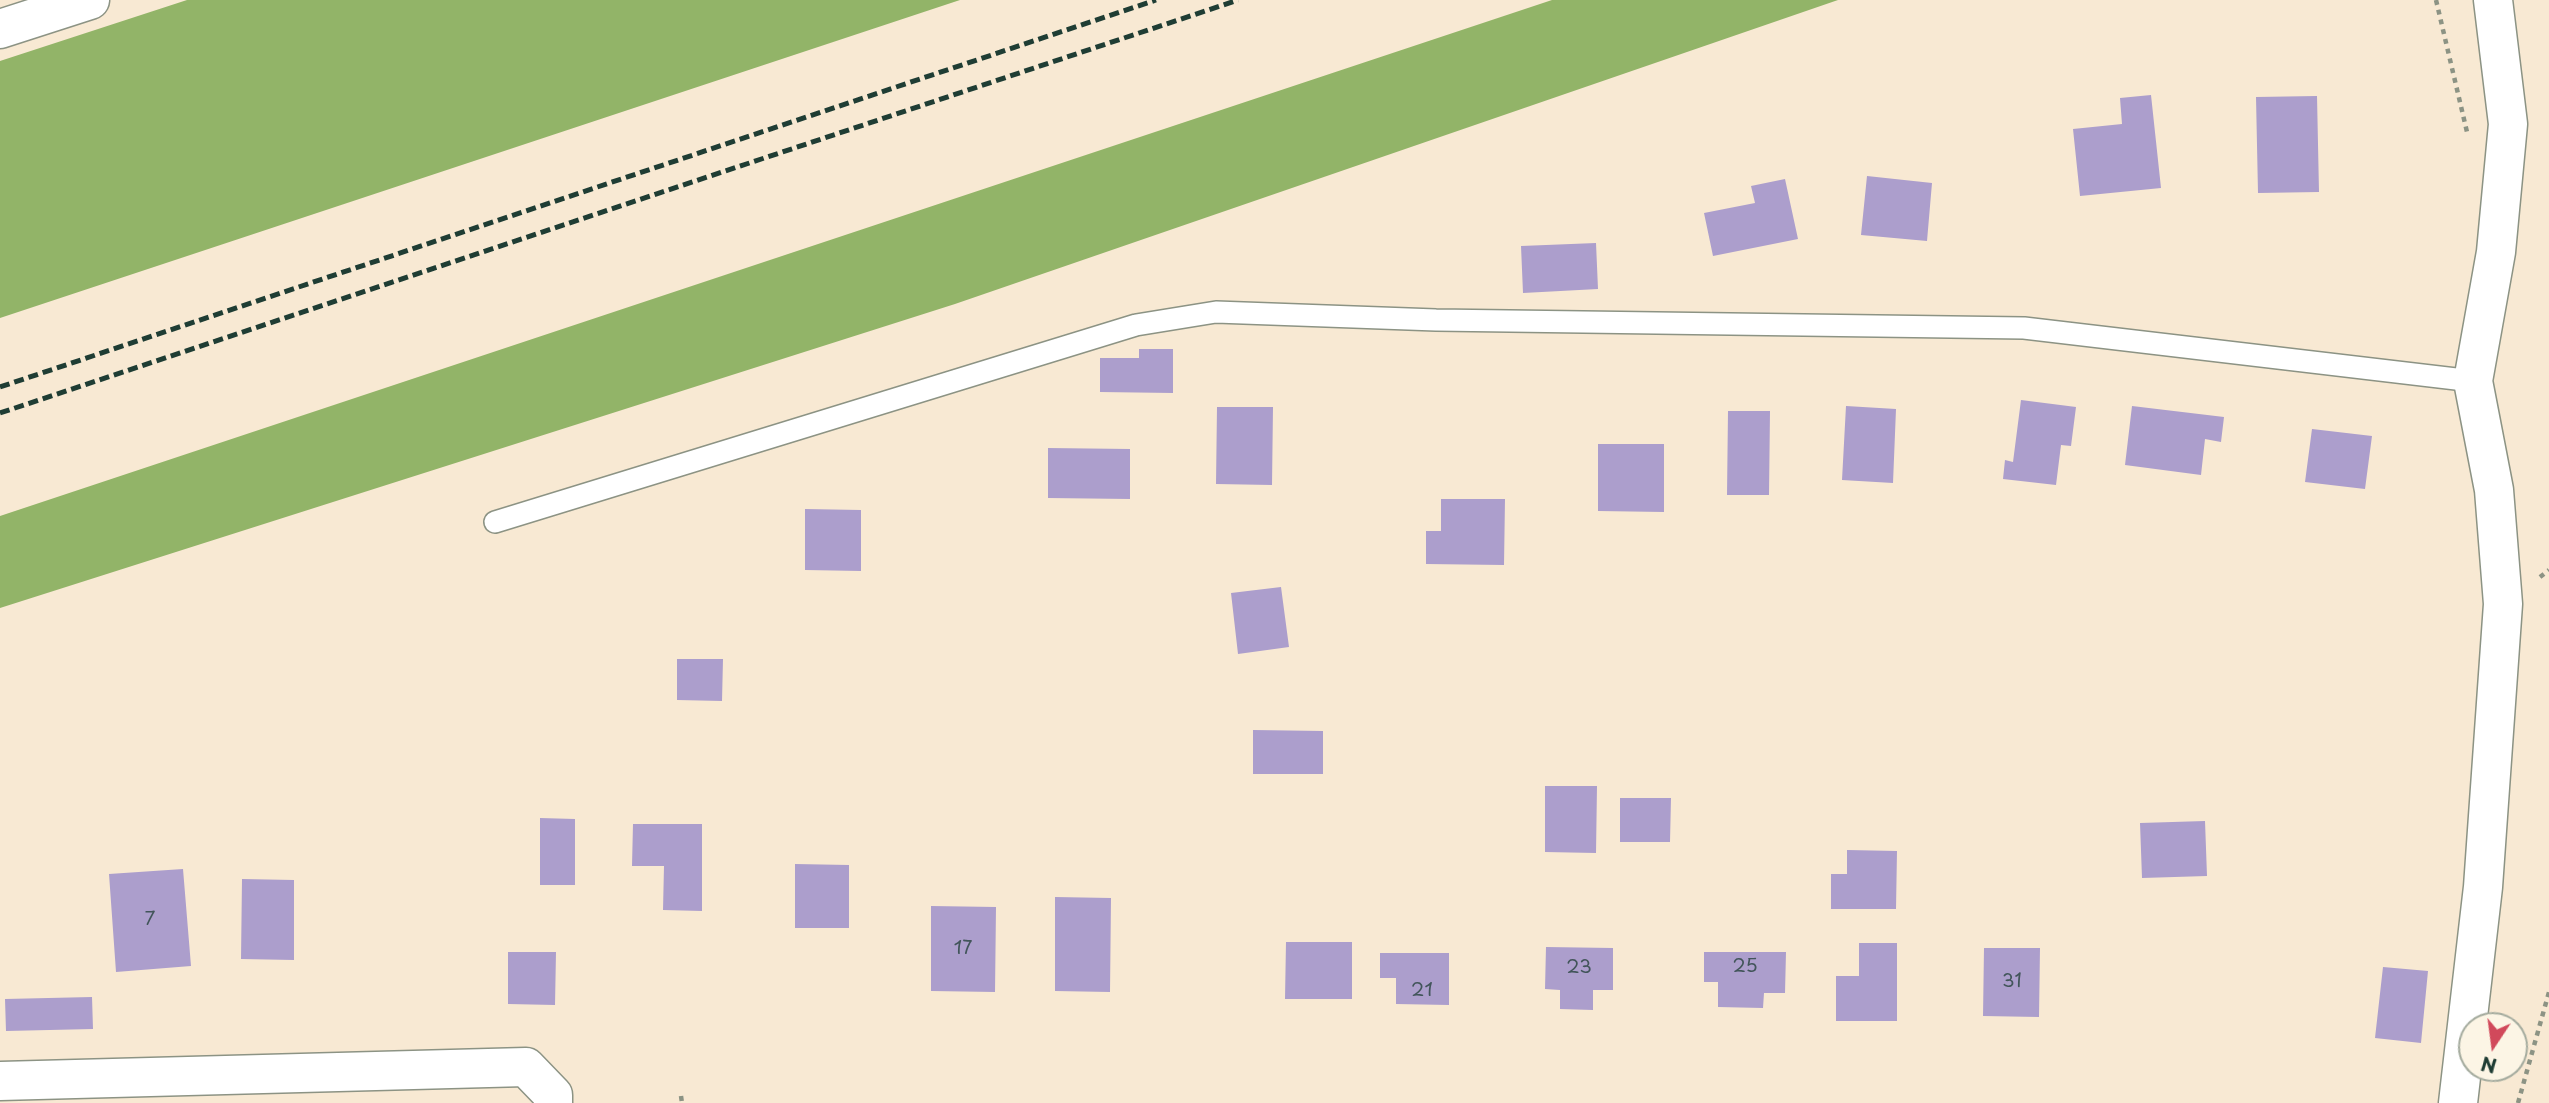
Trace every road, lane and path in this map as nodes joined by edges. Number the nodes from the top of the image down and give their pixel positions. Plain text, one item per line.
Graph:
1 (90, 0) edge
2 (2493, 0) edge
3 (0, 29) edge
4 (2473, 381) junction
5 (495, 522) dead end
6 (2549, 992) edge
7 (0, 1081) edge
8 (681, 1096) dead end
9 (553, 1103) edge
10 (682, 1103) edge
11 (2458, 1103) edge
12 (2518, 1103) edge

1 - 3 street
2 - 4 street
4 - 5 lane
4 - 11 street
6 - 12 path
7 - 9 street
8 - 10 path

